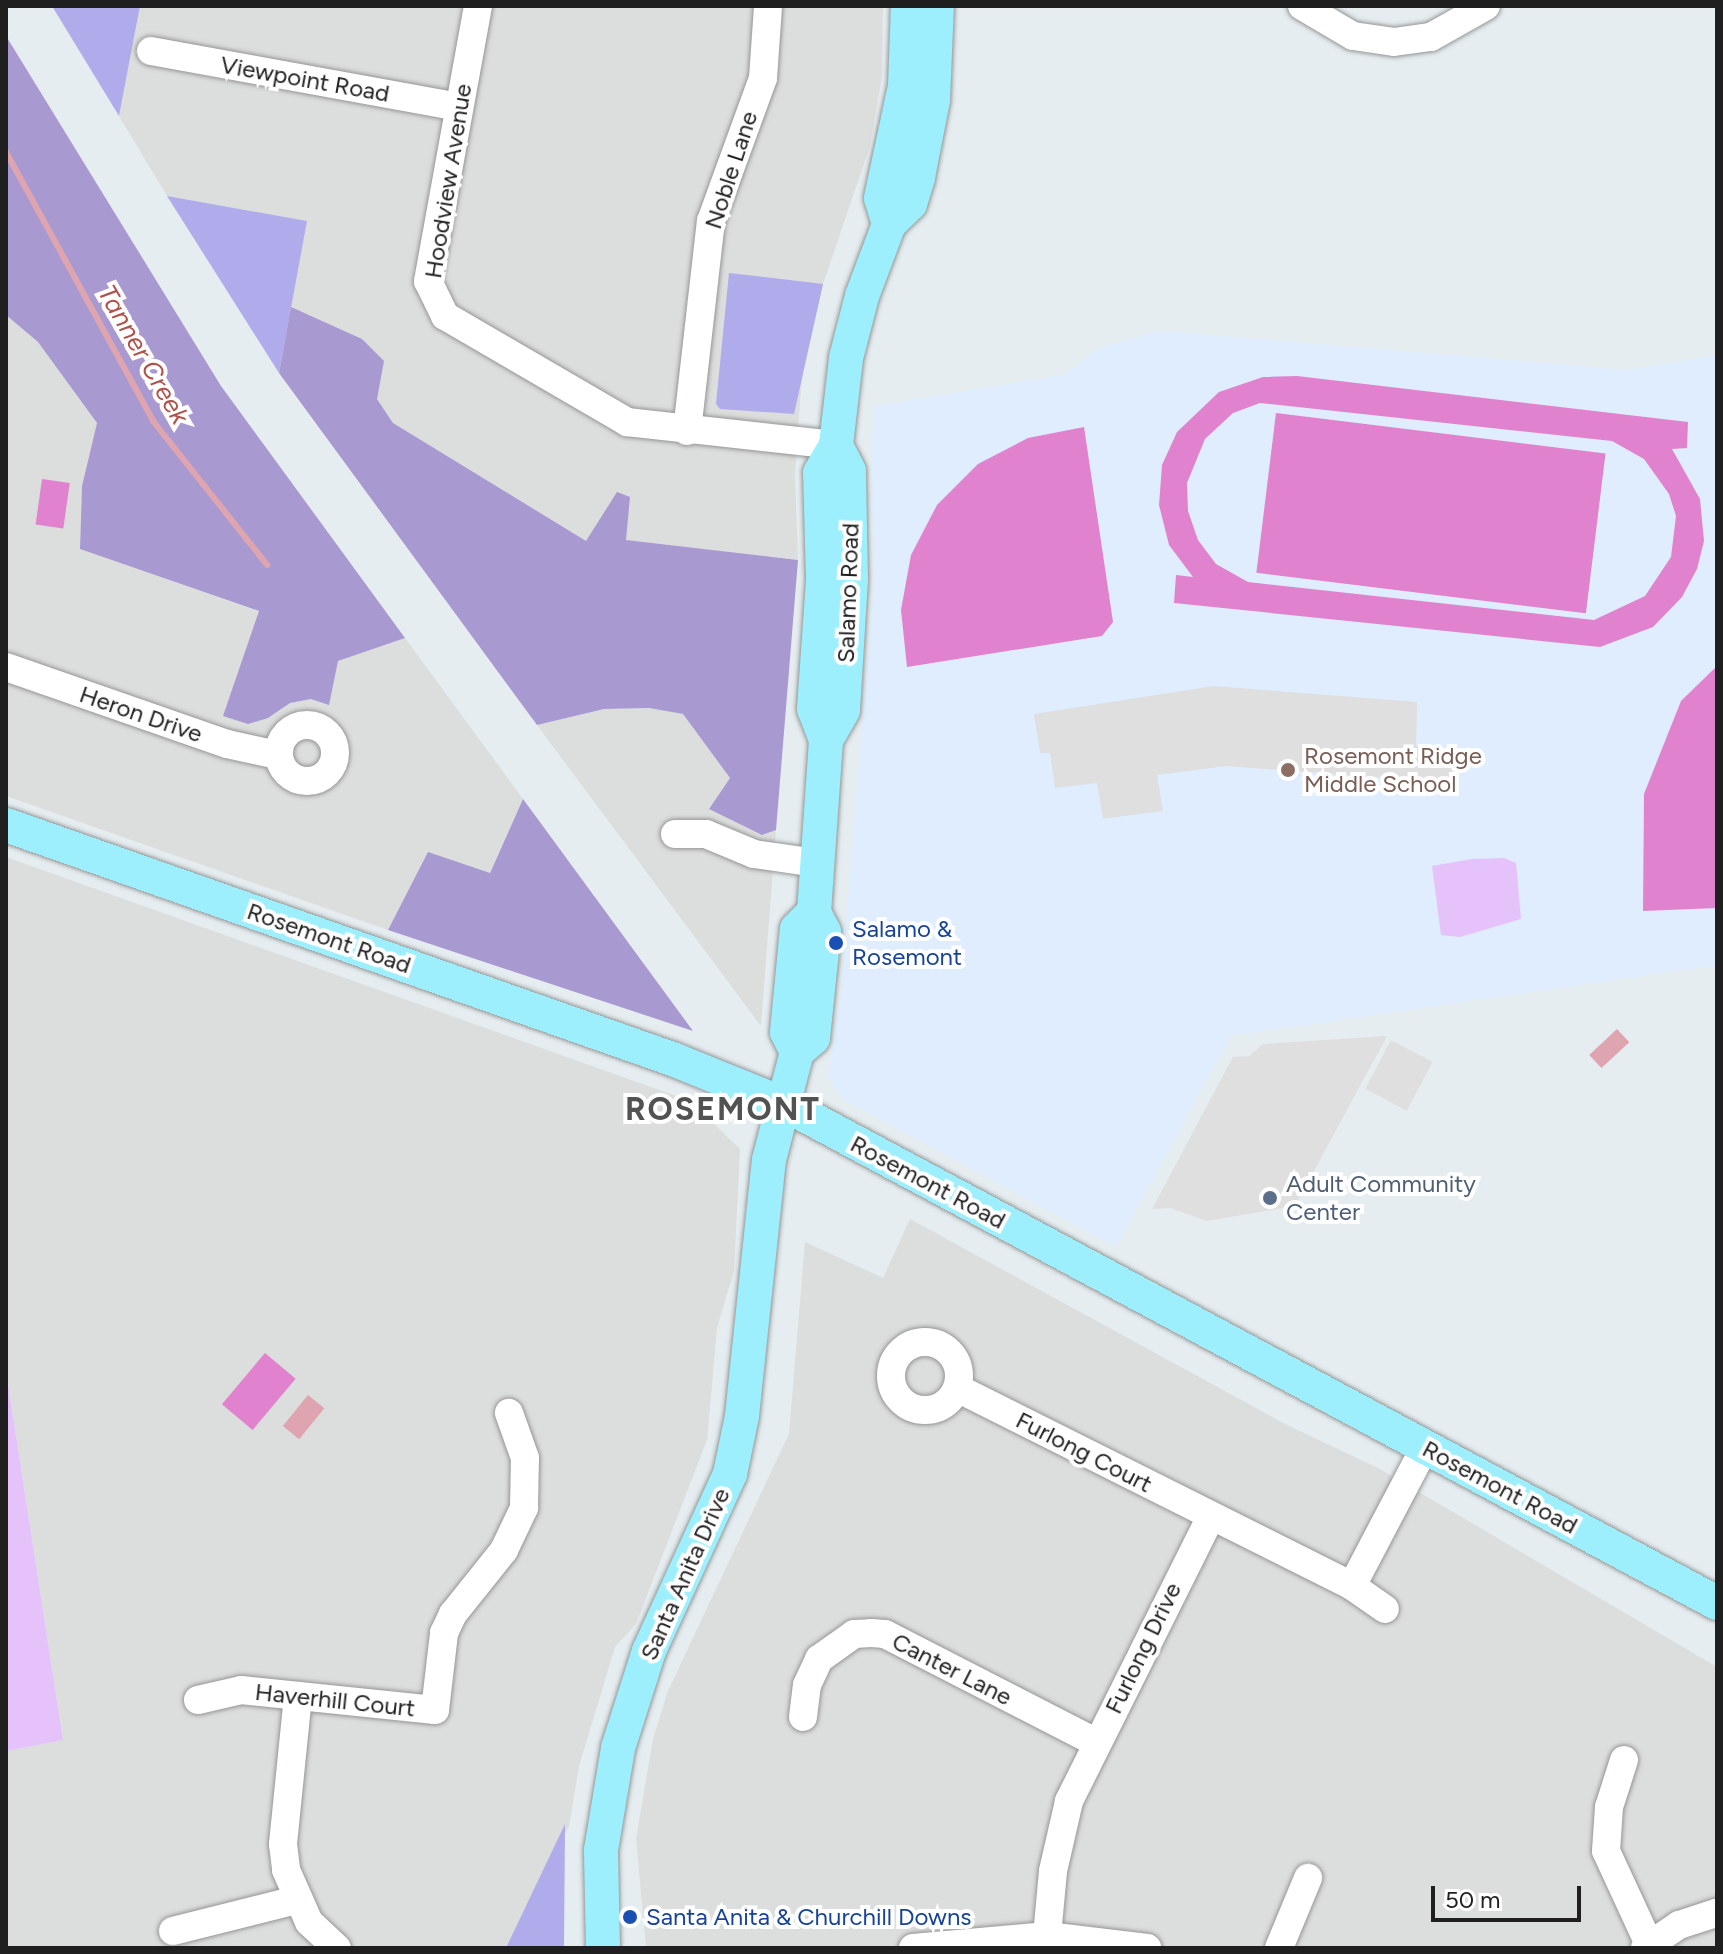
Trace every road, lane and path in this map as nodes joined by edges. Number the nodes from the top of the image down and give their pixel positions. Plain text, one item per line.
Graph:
1 (478, 6) edge
2 (768, 6) edge
3 (908, 6) edge
4 (937, 6) edge
5 (1302, 6) edge
6 (1486, 6) edge
7 (151, 51) dead end
8 (458, 107) junction
9 (889, 224) junction
10 (687, 431) junction
11 (836, 445) junction
12 (6, 667) edge
13 (277, 755) dead end
14 (6, 825) edge
15 (675, 834) dead end
16 (817, 863) junction
17 (784, 1104) junction
18 (957, 1388) dead end
19 (509, 1413) dead end
20 (1425, 1447) junction
21 (1211, 1516) junction
22 (1352, 1586) junction
23 (1717, 1603) edge
24 (1385, 1609) dead end
25 (298, 1696) junction
26 (198, 1700) dead end
27 (803, 1717) dead end
28 (1097, 1743) junction
29 (1624, 1760) dead end
30 (1308, 1878) dead end
31 (296, 1900) junction
32 (1717, 1913) edge
33 (173, 1931) dead end
34 (1047, 1936) junction
35 (1647, 1946) edge
36 (337, 1948) edge
37 (603, 1948) edge
38 (913, 1948) edge
39 (1147, 1948) edge
40 (1279, 1948) edge

1 - 8 street, Hoodview Avenue
2 - 10 street, Noble Lane
3 - 9 main road, Salamo Road
4 - 9 main road, Salamo Road
5 - 6 street
7 - 8 street, Viewpoint Road
8 - 10 street, Hoodview Avenue
9 - 11 main road, Salamo Road
10 - 11 street, Hoodview Avenue
11 - 16 main road, Salamo Road
12 - 13 street, Heron Drive
14 - 17 main road, Rosemont Road
15 - 16 street
16 - 17 main road, Salamo Road
17 - 20 main road, Rosemont Road
17 - 37 main road, Santa Anita Drive
18 - 21 street, Furlong Court
19 - 25 street, Haverhill Court
20 - 22 street
20 - 23 main road, Rosemont Road
21 - 22 street
21 - 28 street, Furlong Drive
22 - 24 street
25 - 26 street, Haverhill Court
25 - 31 street
27 - 28 street, Canter Lane
28 - 34 street, Furlong Drive
29 - 35 street
30 - 40 street
31 - 33 street
31 - 36 street
32 - 35 street
34 - 38 street
34 - 39 street

